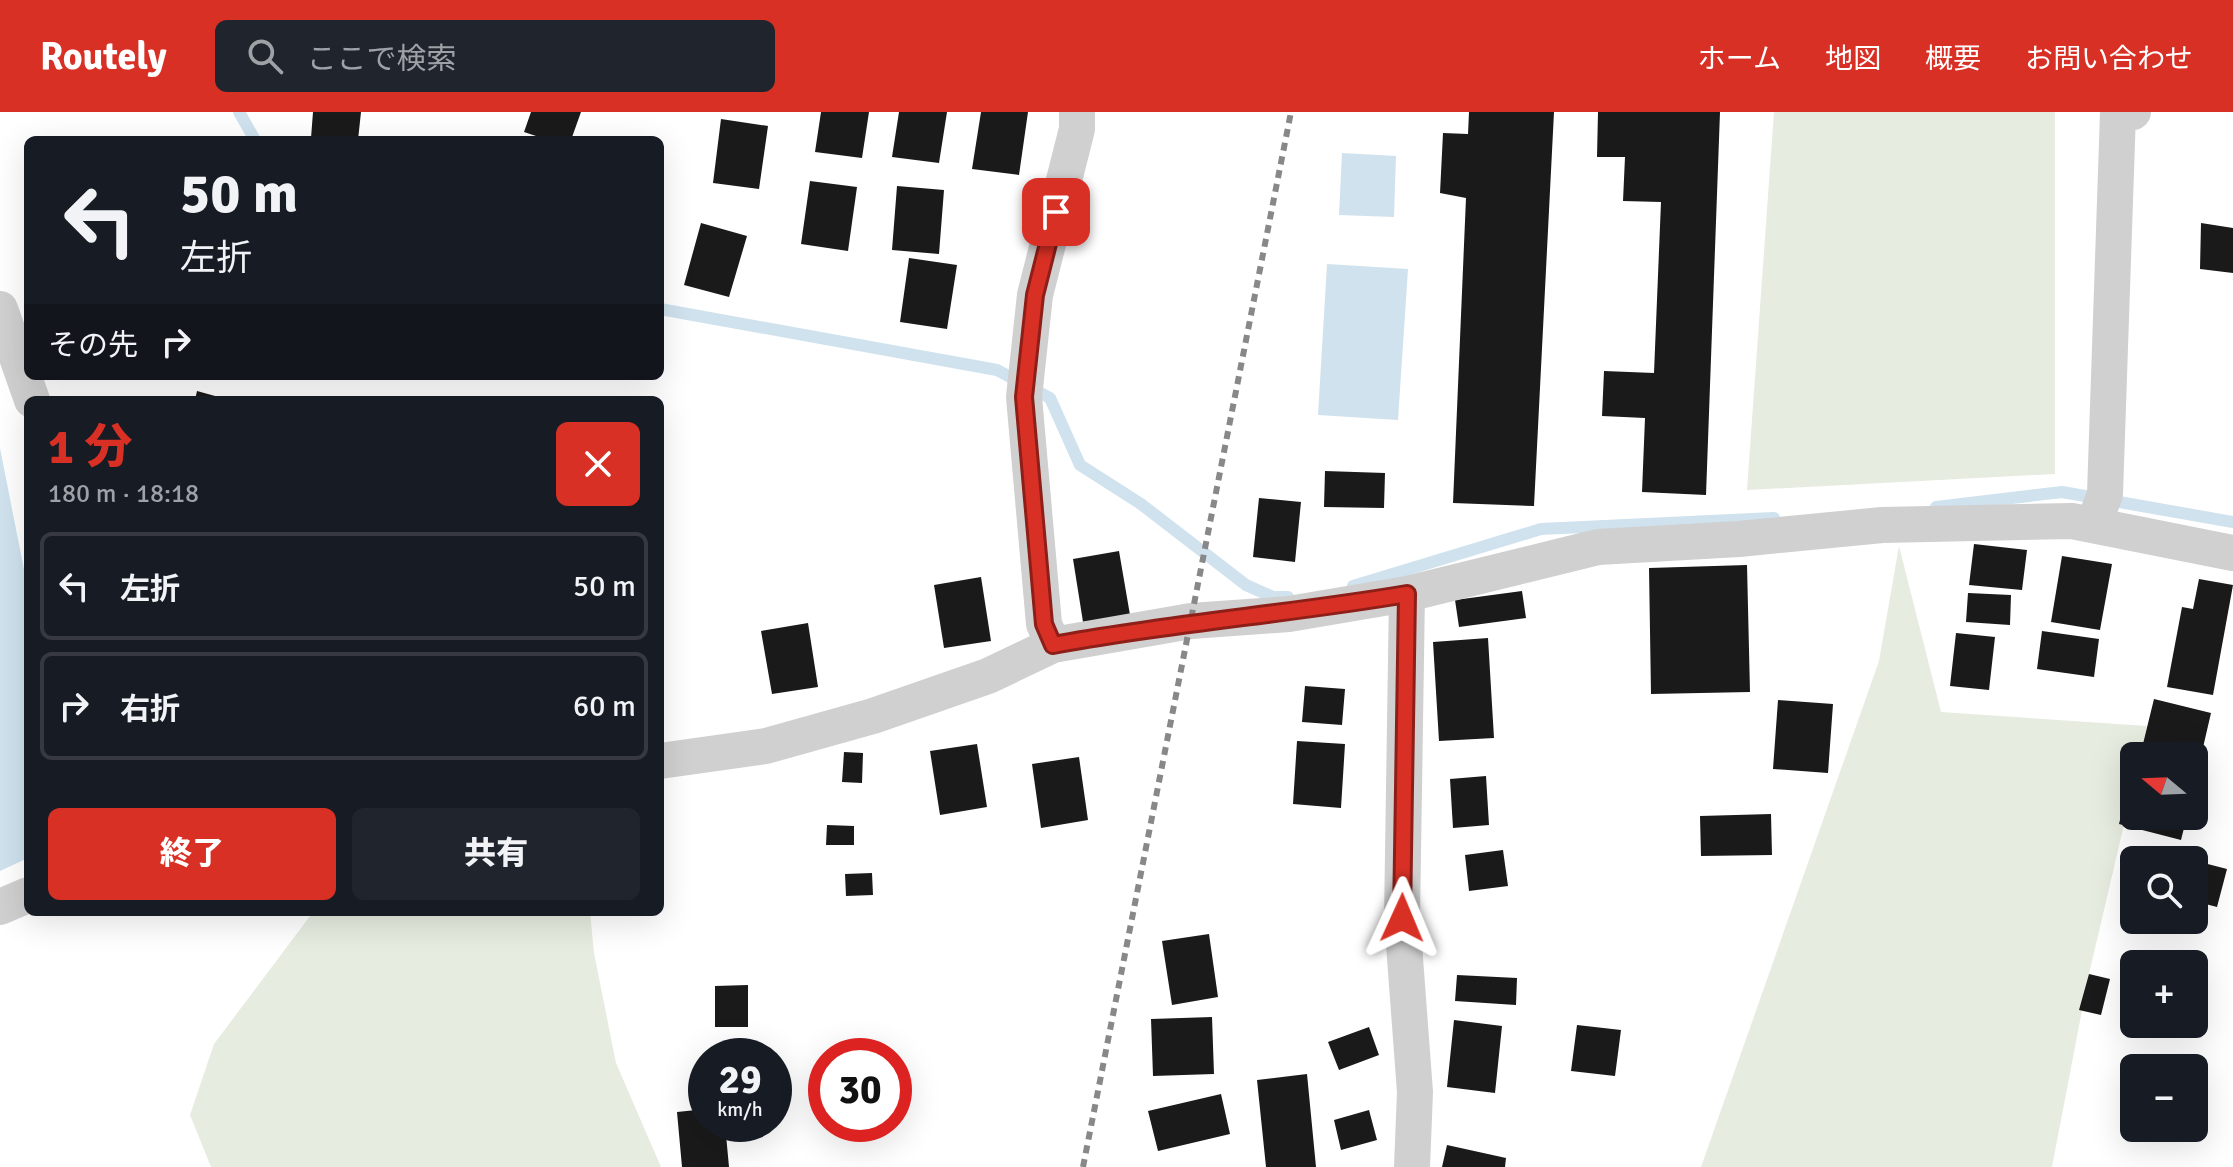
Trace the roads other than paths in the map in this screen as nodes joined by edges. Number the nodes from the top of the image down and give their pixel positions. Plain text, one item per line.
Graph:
1 (1077, 112) edge
2 (2123, 112) edge
3 (0, 309) edge
4 (24, 377) edge
5 (2098, 511) junction
6 (2233, 553) edge
7 (1407, 594) junction
8 (1053, 645) junction
9 (664, 760) edge
10 (24, 897) edge
11 (0, 907) edge
12 (1412, 1167) edge

1 - 8 street
2 - 5 street
3 - 4 street
5 - 6 street
5 - 7 street
7 - 8 street
7 - 12 street
8 - 9 street
10 - 11 street

